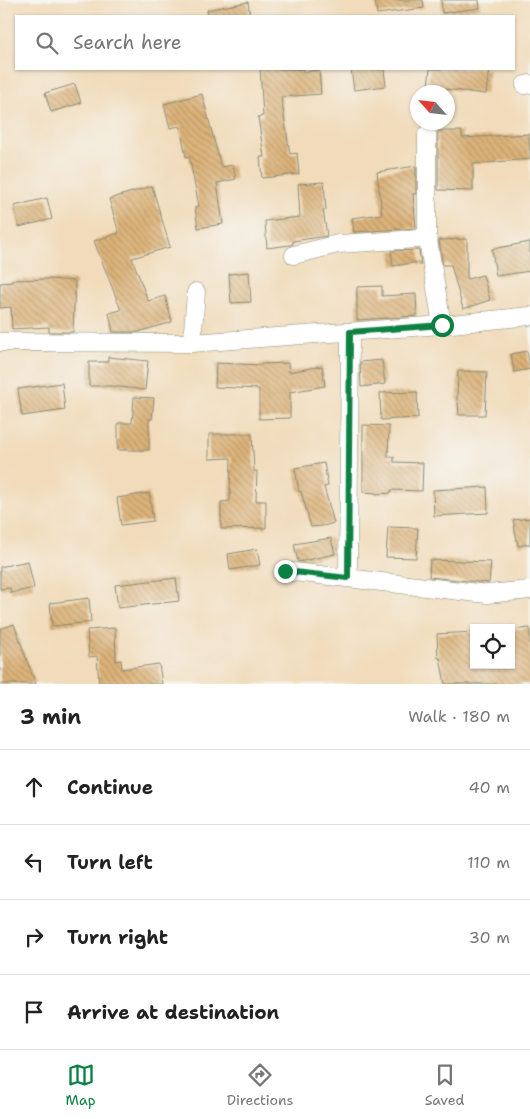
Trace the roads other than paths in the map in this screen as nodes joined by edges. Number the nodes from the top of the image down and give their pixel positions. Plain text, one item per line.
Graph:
1 (427, 134) dead end
2 (427, 234) junction
3 (294, 255) dead end
4 (196, 292) dead end
5 (530, 316) edge
6 (442, 325) junction
7 (350, 332) junction
8 (0, 342) edge
9 (192, 343) junction
10 (285, 571) dead end
11 (348, 578) junction
12 (530, 590) edge

1 - 2 street
2 - 3 street
2 - 6 street
4 - 9 street
5 - 6 street
6 - 7 street
7 - 9 street
7 - 11 street
8 - 9 street
10 - 11 street
11 - 12 street

